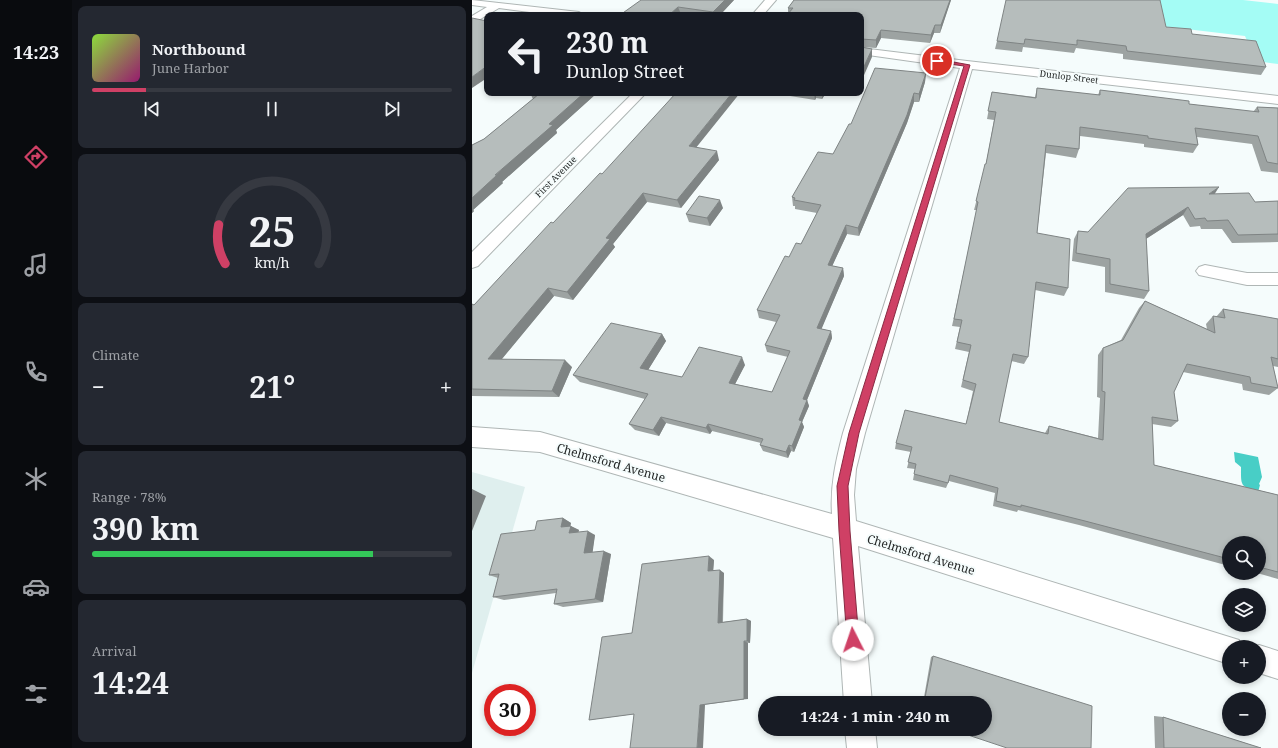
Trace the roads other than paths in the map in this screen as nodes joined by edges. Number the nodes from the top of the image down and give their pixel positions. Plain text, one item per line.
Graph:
1 (530, 0) edge
2 (770, 0) edge
3 (472, 2) edge
4 (497, 5) junction
5 (518, 7) junction
6 (486, 12) edge
7 (556, 12) edge
8 (760, 12) edge
9 (484, 13) edge
10 (472, 21) edge
11 (864, 51) edge
12 (967, 65) junction
13 (637, 96) edge
14 (1278, 100) edge
15 (472, 262) edge
16 (1205, 271) dead end
17 (1278, 279) edge
18 (472, 437) edge
19 (844, 531) junction
20 (1222, 648) edge
21 (1266, 661) edge
22 (1278, 665) edge
23 (857, 696) edge
24 (861, 736) edge
25 (862, 748) edge

1 - 5 street
2 - 8 street
3 - 4 street
4 - 5 street
4 - 6 street
5 - 7 street
9 - 10 street
11 - 12 street, Dunlop Street
12 - 14 street, Dunlop Street
12 - 19 street
13 - 15 street, First Avenue
16 - 17 street
18 - 19 street, Chelmsford Avenue
19 - 20 street, Chelmsford Avenue
19 - 23 street
21 - 22 street
24 - 25 street

